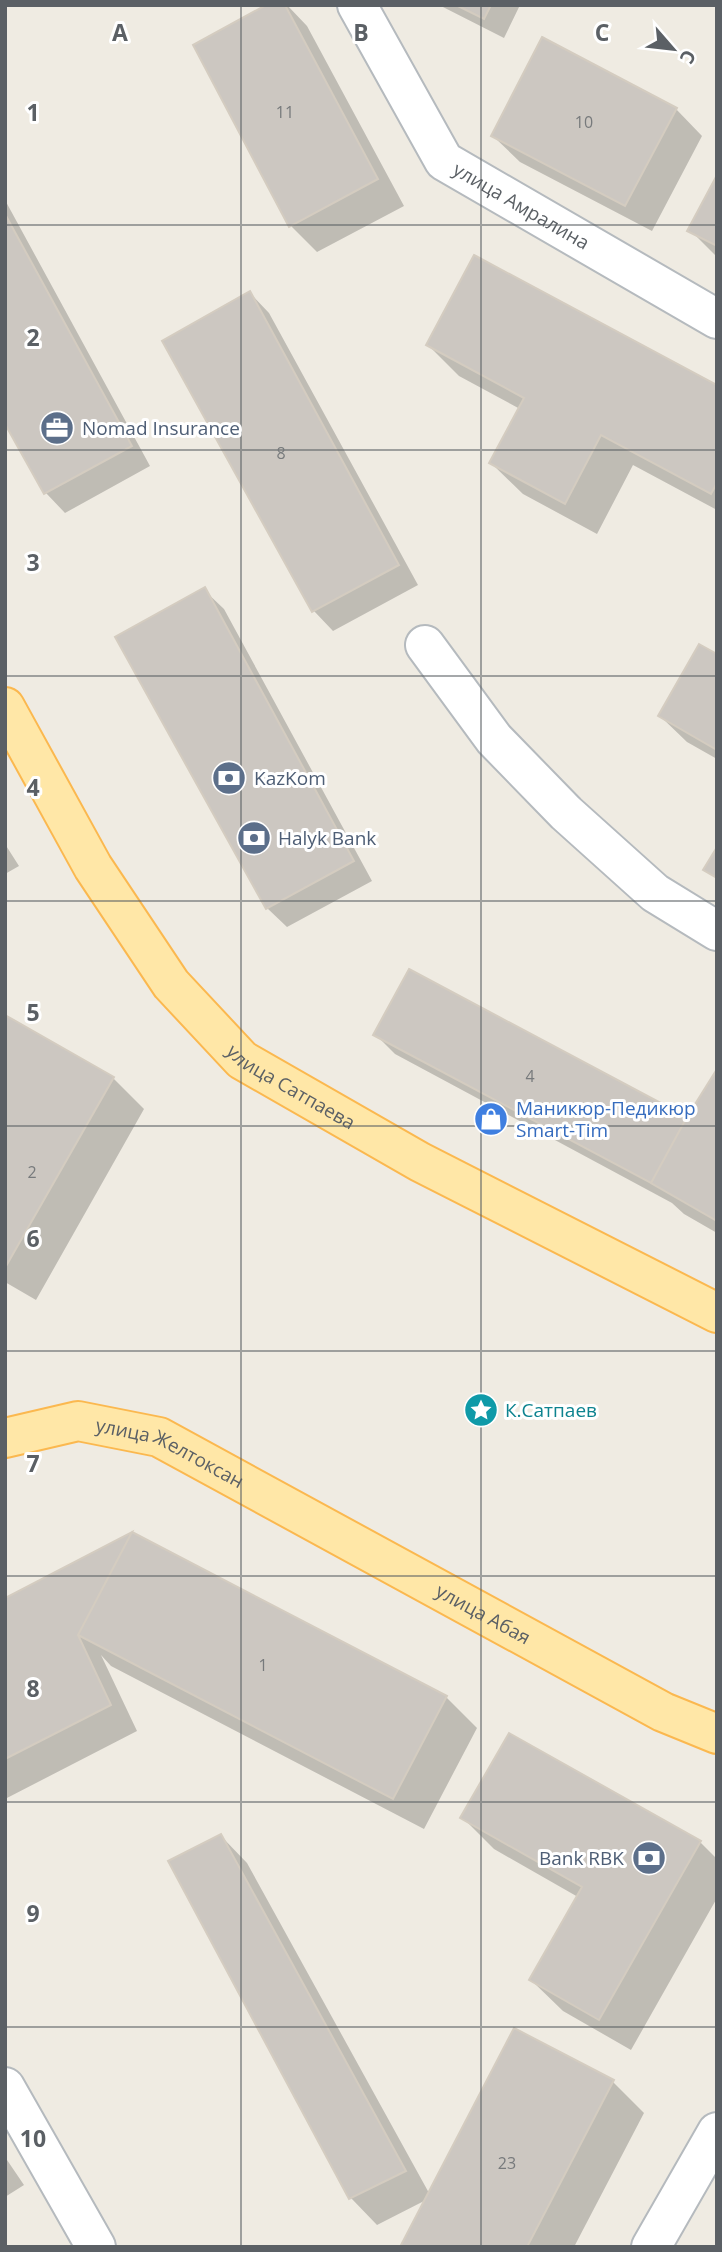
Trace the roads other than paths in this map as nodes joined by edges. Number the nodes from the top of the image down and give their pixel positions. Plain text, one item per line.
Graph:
1 (357, 5) edge
2 (717, 319) edge
3 (425, 645) dead end
4 (5, 707) edge
5 (717, 931) edge
6 (717, 1313) edge
7 (5, 1438) edge
8 (251, 1489) joint
9 (717, 1734) edge
10 (5, 2087) edge
11 (717, 2132) edge
12 (96, 2247) edge
13 (651, 2247) edge

1 - 2 street, улица Амралина
3 - 5 street
4 - 6 main road, улица Сатпаева
7 - 8 main road, улица Желтоксан
8 - 9 main road, улица Абая
10 - 12 street
11 - 13 street

